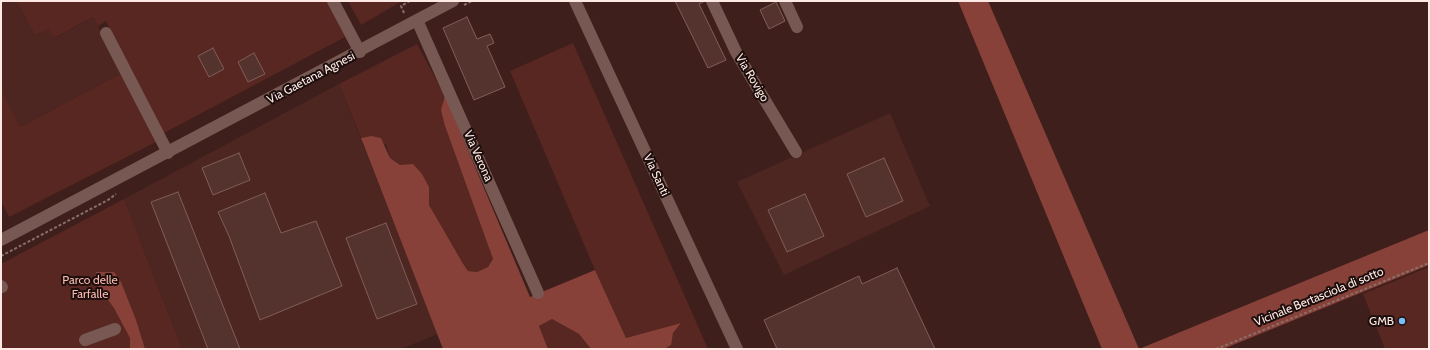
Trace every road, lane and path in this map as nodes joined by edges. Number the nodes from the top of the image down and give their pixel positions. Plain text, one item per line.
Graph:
1 (333, 1) edge
2 (453, 1) edge
3 (575, 1) edge
4 (712, 1) edge
5 (785, 1) edge
6 (417, 20) junction
7 (797, 27) dead end
8 (106, 33) dead end
9 (360, 52) junction
10 (796, 152) dead end
11 (168, 153) junction
12 (1, 240) edge
13 (1429, 263) edge
14 (538, 293) dead end
15 (114, 329) dead end
16 (84, 340) dead end
17 (737, 349) edge
18 (1216, 349) edge

1 - 9 street
2 - 6 street, Via Gaetana Agnesi
3 - 17 street, Via Santi
4 - 10 street, Via Rovigo
5 - 7 street
6 - 9 street, Via Gaetana Agnesi
6 - 14 street, Via Verona
8 - 11 street
9 - 11 street, Via Gaetana Agnesi
11 - 12 street, Via Gaetana Agnesi
13 - 18 path, Vicinale Bertasciola di sotto
15 - 16 street

